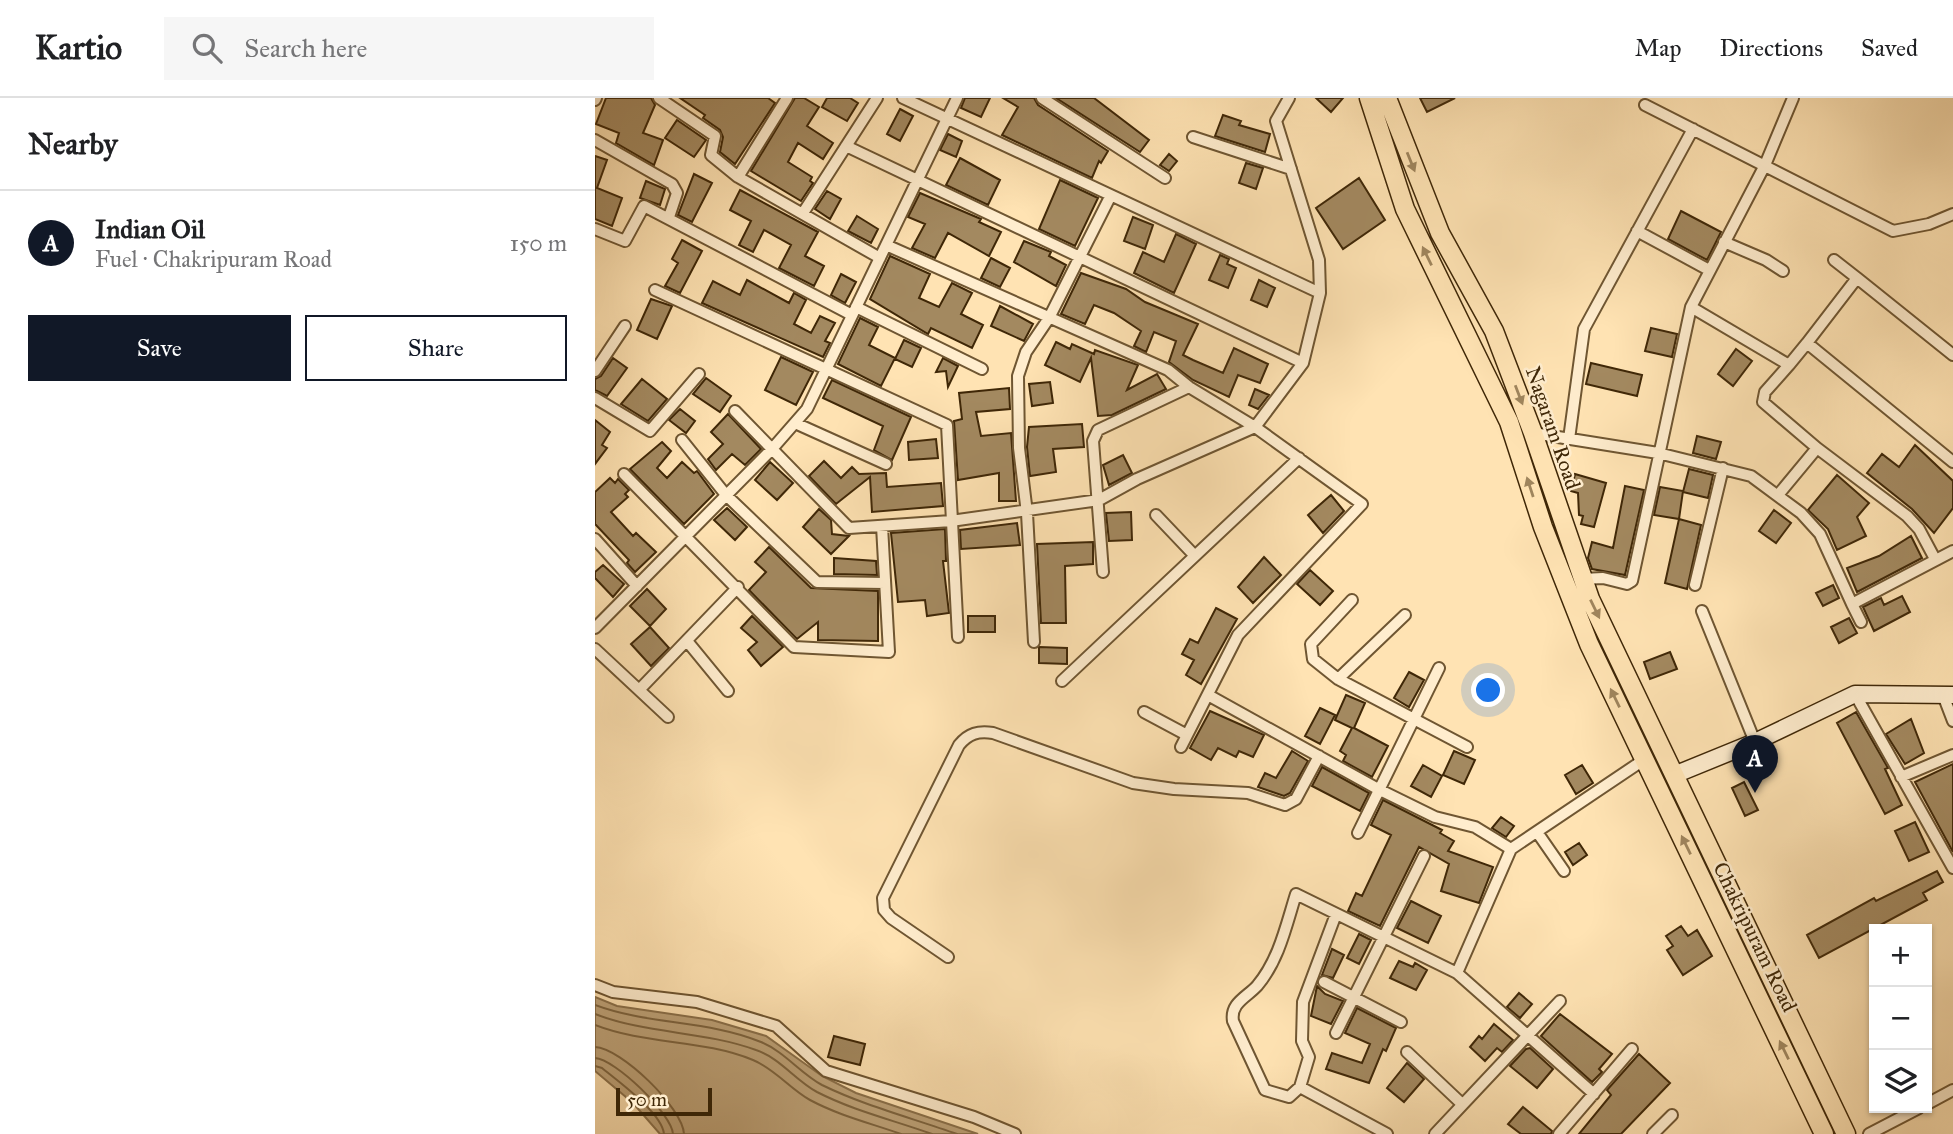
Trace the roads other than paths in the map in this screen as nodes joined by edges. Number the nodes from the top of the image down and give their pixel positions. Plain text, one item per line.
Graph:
1 (659, 98) edge
2 (688, 98) edge
3 (787, 98) edge
4 (877, 98) edge
5 (903, 98) edge
6 (957, 98) edge
7 (1042, 98) edge
8 (1289, 98) edge
9 (1369, 98) edge
10 (1793, 98) edge
11 (1645, 105) dead end
12 (679, 109) junction
13 (1385, 110) edge
14 (947, 121) junction
15 (1693, 129) junction
16 (1193, 137) dead end
17 (595, 140) edge
18 (846, 146) junction
19 (1765, 165) junction
20 (1291, 169) junction
21 (738, 177) junction
22 (1165, 178) dead end
23 (916, 182) junction
24 (1110, 197) junction
25 (803, 214) junction
26 (1953, 214) edge
27 (669, 218) junction
28 (595, 229) edge
29 (1637, 231) junction
30 (1724, 242) junction
31 (886, 245) junction
32 (880, 258) junction
33 (1078, 258) junction
34 (1834, 260) dead end
35 (1709, 270) junction
36 (1783, 271) dead end
37 (1857, 278) junction
38 (655, 290) dead end
39 (1320, 293) junction
40 (1691, 307) junction
41 (854, 311) junction
42 (1049, 318) junction
43 (625, 326) dead end
44 (1807, 343) junction
45 (1953, 355) edge
46 (1303, 363) junction
47 (1789, 365) junction
48 (982, 369) dead end
49 (825, 370) junction
50 (595, 371) edge
51 (699, 374) dead end
52 (1189, 387) junction
53 (595, 398) edge
54 (735, 411) dead end
55 (795, 423) junction
56 (1255, 427) junction
57 (1533, 433) junction
58 (1569, 439) junction
59 (682, 440) dead end
60 (1817, 448) junction
61 (772, 449) junction
62 (1658, 453) junction
63 (1299, 458) junction
64 (1953, 462) edge
65 (886, 464) dead end
66 (1723, 468) junction
67 (624, 474) dead end
68 (726, 495) junction
69 (1778, 495) junction
70 (1099, 500) junction
71 (1027, 513) junction
72 (1156, 515) dead end
73 (951, 521) junction
74 (882, 526) junction
75 (685, 536) junction
76 (595, 539) edge
77 (1953, 551) edge
78 (1195, 556) junction
79 (1935, 559) junction
80 (1103, 572) dead end
81 (1582, 579) junction
82 (885, 583) junction
83 (1695, 585) dead end
84 (637, 586) junction
85 (738, 587) junction
86 (1352, 600) dead end
87 (1852, 604) junction
88 (1702, 611) dead end
89 (1405, 615) dead end
90 (1861, 622) dead end
91 (596, 625) edge
92 (958, 637) dead end
93 (687, 641) junction
94 (1034, 642) dead end
95 (595, 649) edge
96 (1439, 668) dead end
97 (1338, 678) junction
98 (1062, 681) dead end
99 (641, 689) junction
100 (728, 691) dead end
101 (1855, 694) junction
102 (1208, 695) junction
103 (1948, 695) edge
104 (1144, 712) dead end
105 (668, 717) dead end
106 (1412, 719) junction
107 (1953, 721) edge
108 (1187, 735) junction
109 (1755, 742) junction
110 (1181, 747) dead end
111 (1467, 747) dead end
112 (1953, 755) edge
113 (1319, 756) junction
114 (1645, 759) junction
115 (1674, 775) junction
116 (1901, 777) junction
117 (1378, 789) junction
118 (1537, 832) junction
119 (1358, 833) dead end
120 (1511, 849) junction
121 (1424, 856) dead end
122 (1953, 868) edge
123 (1565, 871) dead end
124 (1336, 914) junction
125 (1383, 937) junction
126 (948, 957) dead end
127 (1457, 973) junction
128 (1324, 982) dead end
129 (595, 985) edge
130 (1353, 998) junction
131 (1560, 1000) dead end
132 (1401, 1022) dead end
133 (1336, 1033) dead end
134 (1527, 1035) junction
135 (1632, 1049) dead end
136 (1407, 1052) dead end
137 (1811, 1085) junction
138 (1300, 1087) junction
139 (1953, 1090) edge
140 (1594, 1094) junction
141 (1932, 1101) edge
142 (1462, 1104) junction
143 (1909, 1113) edge
144 (1672, 1115) dead end
145 (1562, 1133) edge
146 (1015, 1134) edge
147 (1387, 1134) edge
148 (1435, 1134) edge
149 (1653, 1134) edge
150 (1824, 1134) edge
151 (1846, 1134) edge
152 (1869, 1134) edge

1 - 12 street
2 - 12 street
3 - 21 street
4 - 18 street
5 - 14 street
6 - 14 street
7 - 22 street
8 - 20 street
9 - 13 main road, Nagaram Road
10 - 19 street
11 - 15 street
12 - 21 street
13 -> 57 main road, Nagaram Road
114 -> 13 main road, Nagaram Road
14 - 23 street
14 - 24 street
15 - 19 street
15 - 29 street
16 - 20 street
17 - 27 street
18 - 23 street
18 - 25 street
19 - 26 street
19 - 30 street
20 - 39 street
21 - 25 street
23 - 31 street
23 - 33 street
24 - 33 street
24 - 39 street
25 - 32 street
27 - 28 street
27 - 41 street
29 - 35 street
29 - 58 street
30 - 35 street
30 - 36 street
31 - 32 street
31 - 42 street
32 - 41 street
33 - 42 street
33 - 46 street
34 - 37 street
35 - 40 street
37 - 44 street
37 - 45 street
38 - 49 street
39 - 46 street
40 - 47 street
40 - 62 street
41 - 48 street
41 - 49 street
42 - 52 street
42 - 71 street
43 - 50 street
44 - 47 street
44 - 64 street
46 - 56 street
47 - 60 street
49 - 55 street
49 - 73 street
51 - 53 street
52 - 56 street
52 - 70 street
54 - 61 street
55 - 61 street
55 - 65 street
56 - 63 street
56 - 70 street
57 - 58 street
57 - 81 main road, Nagaram Road
58 - 62 street
59 - 68 street
60 - 69 street
60 - 79 street
61 - 68 street
61 - 74 street
62 - 66 street
62 - 81 street
63 - 78 street
63 - 102 street
66 - 69 street
66 - 83 street
67 - 75 street
68 - 75 street
68 - 82 street
69 - 87 street
70 - 71 street
70 - 80 street
71 - 73 street
71 - 94 street
72 - 78 street
73 - 74 street
73 - 92 street
74 - 82 street
75 - 84 street
75 - 85 street
76 - 84 street
77 - 79 street
78 - 98 street
79 - 87 street
81 -> 115 main road, Nagaram Road
82 - 85 street
84 - 91 street
85 - 93 street
86 - 97 street
87 - 90 street
88 - 109 street
89 - 97 street
93 - 99 street
93 - 100 street
95 - 99 street
96 - 106 street
97 - 106 street
99 - 105 street
101 - 103 street
101 - 109 street
101 - 116 street
102 - 108 street
102 - 113 street
103 - 107 street
104 - 108 street
106 - 111 street
106 - 117 street
108 - 110 street
109 - 115 street
112 - 116 street
113 - 117 street
113 - 126 street
114 - 118 street
137 -> 114 main road, Chakripuram Road
115 - 137 main road, Chakripuram Road
116 - 122 street
117 - 119 street
117 - 120 street
118 - 120 street
118 - 123 street
120 - 127 street
121 - 125 street
124 - 125 street
124 - 138 street
124 - 138 street
125 - 127 street
125 - 130 street
127 - 134 street
128 - 130 street
129 - 146 street
130 - 132 street
130 - 133 street
131 - 134 street
134 - 140 street
134 - 142 street
135 - 140 street
136 - 142 street
137 - 150 main road, Chakripuram Road
137 - 151 main road, Chakripuram Road
138 - 147 street
139 - 141 street
140 - 145 street
142 - 148 street
143 - 152 street
144 - 149 street

